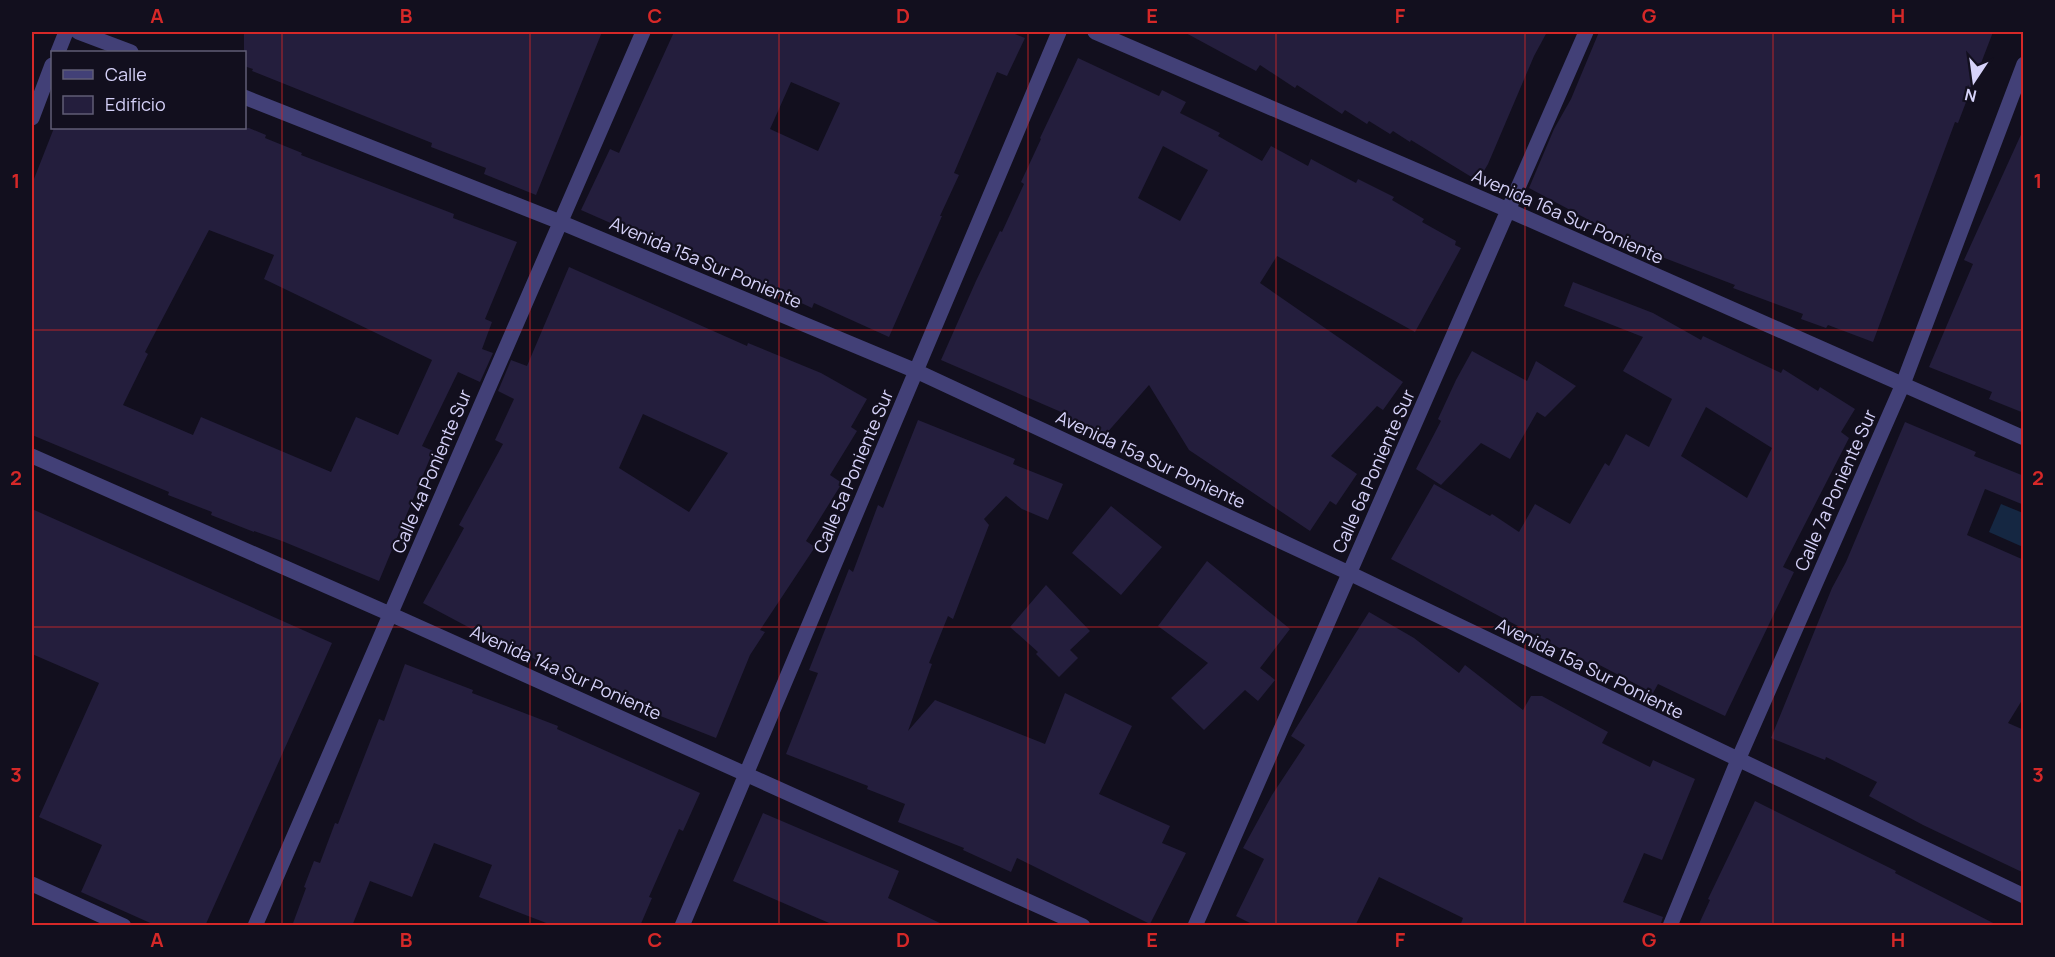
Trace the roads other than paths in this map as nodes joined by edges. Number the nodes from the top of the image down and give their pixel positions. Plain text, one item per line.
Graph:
1 (66, 32) edge
2 (78, 32) edge
3 (643, 32) edge
4 (1059, 32) edge
5 (1095, 32) edge
6 (1586, 32) edge
7 (58, 51) edge
8 (128, 51) edge
9 (2024, 64) edge
10 (51, 68) edge
11 (246, 98) edge
12 (32, 118) edge
13 (1508, 210) junction
14 (560, 222) junction
15 (916, 371) junction
16 (1903, 384) junction
17 (2024, 438) edge
18 (32, 456) edge
19 (1349, 573) junction
20 (390, 614) junction
21 (1738, 760) junction
22 (747, 774) junction
23 (32, 884) edge
24 (2024, 896) edge
25 (124, 926) edge
26 (255, 926) edge
27 (682, 926) edge
28 (1083, 926) edge
29 (1195, 926) edge
30 (1670, 926) edge

1 - 7 street
2 - 8 street
3 - 14 street, Calle 4a Poniente Sur
4 - 15 street, Calle 5a Poniente Sur
5 - 13 street, Avenida 16a Sur Poniente
6 - 13 street, Calle 6a Poniente Sur
9 - 16 street, Calle 7a Poniente Sur
10 - 12 street
11 - 14 street, Avenida 15a Sur Poniente
13 - 16 street, Avenida 16a Sur Poniente
13 - 19 street, Calle 6a Poniente Sur
14 - 15 street, Avenida 15a Sur Poniente
14 - 20 street, Calle 4a Poniente Sur
15 - 19 street, Avenida 15a Sur Poniente
15 - 22 street, Calle 5a Poniente Sur
16 - 17 street, Avenida 16a Sur Poniente
16 - 21 street, Calle 7a Poniente Sur
18 - 20 street, Avenida 14a Sur Poniente
19 - 21 street, Avenida 15a Sur Poniente
19 - 29 street, Calle 6a Poniente Sur
20 - 22 street, Avenida 14a Sur Poniente
20 - 26 street, Calle 4a Poniente Sur
21 - 24 street, Avenida 15a Sur Poniente
21 - 30 street, Calle 7a Poniente Sur
22 - 27 street, Calle 5a Poniente Sur
22 - 28 street, Avenida 14a Sur Poniente
23 - 25 street

